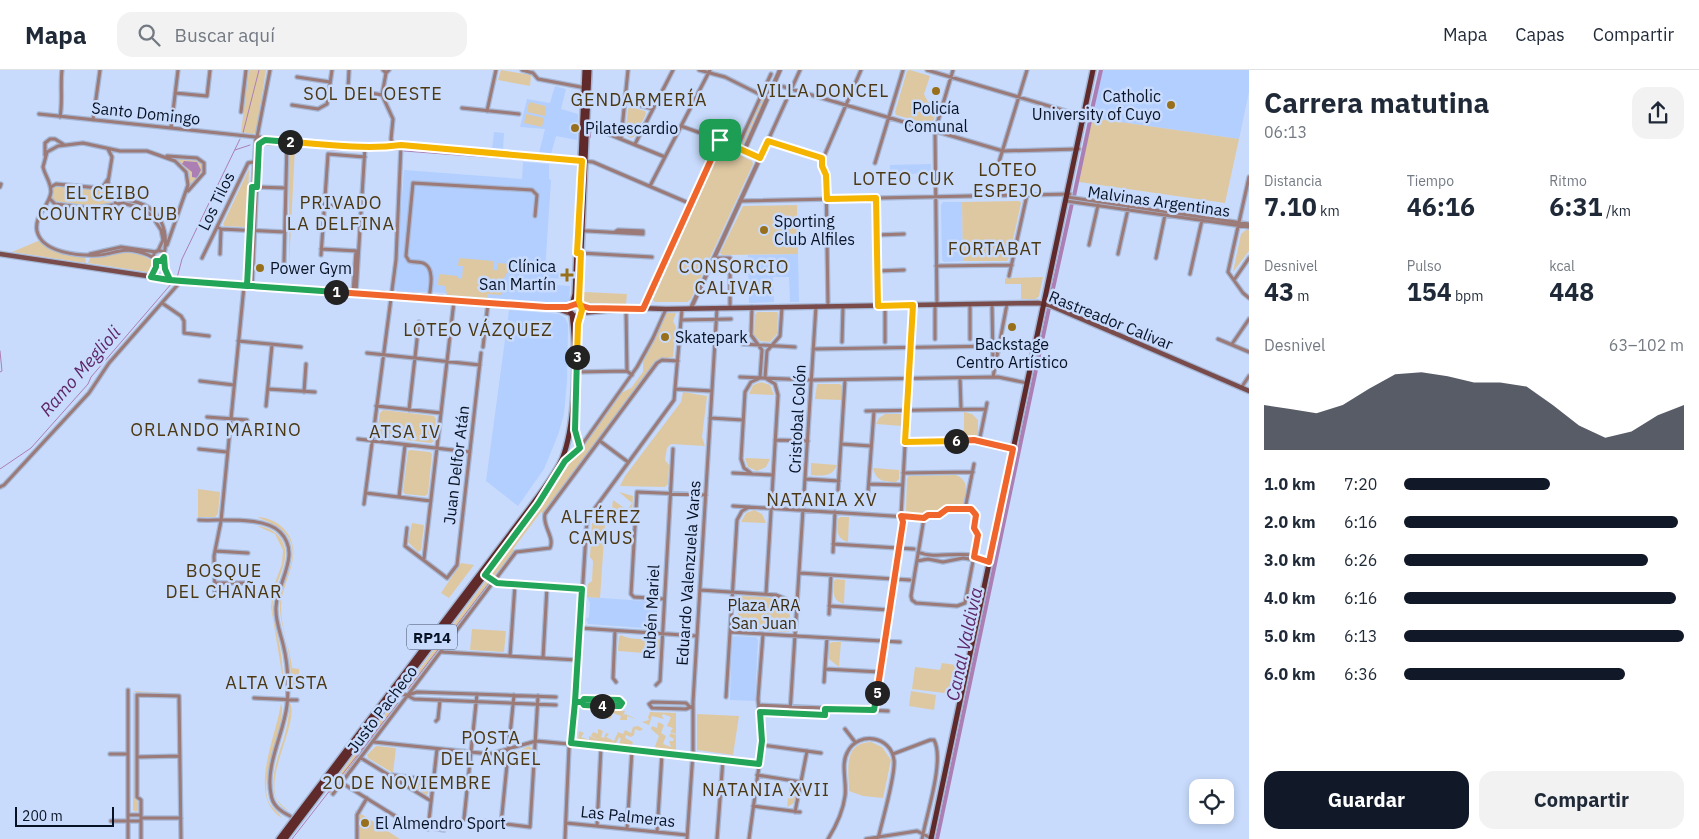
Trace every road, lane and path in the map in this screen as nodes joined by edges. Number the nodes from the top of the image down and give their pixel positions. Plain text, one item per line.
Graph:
1 (62, 70) edge
2 (100, 70) edge
3 (178, 70) edge
4 (210, 70) edge
5 (246, 70) edge
6 (270, 70) edge
7 (332, 70) edge
8 (349, 70) edge
9 (496, 70) edge
10 (522, 70) edge
11 (536, 70) edge
12 (585, 70) edge
13 (590, 70) edge
14 (628, 70) edge
15 (673, 70) edge
16 (699, 70) edge
17 (780, 70) edge
18 (800, 70) edge
19 (861, 70) edge
20 (903, 70) edge
21 (927, 70) edge
22 (953, 70) edge
23 (1026, 70) edge
24 (1095, 70) edge
25 (386, 71) edge
26 (709, 71) edge
27 (770, 74) dead end
28 (535, 76) junction
29 (297, 77) dead end
30 (950, 77) junction
31 (330, 82) junction
32 (774, 84) junction
33 (586, 88) junction
34 (764, 88) junction
35 (792, 89) junction
36 (771, 91) junction
37 (176, 93) junction
38 (761, 95) junction
39 (382, 96) junction
40 (1019, 97) junction
41 (624, 101) junction
42 (292, 105) dead end
43 (846, 105) junction
44 (462, 108) dead end
45 (653, 109) junction
46 (487, 110) junction
47 (242, 112) dead end
48 (39, 114) dead end
49 (519, 114) dead end
50 (1085, 116) junction
51 (60, 117) junction
52 (889, 117) junction
53 (93, 120) junction
54 (585, 124) junction
55 (681, 126) junction
56 (172, 128) junction
57 (935, 130) junction
58 (259, 139) junction
59 (621, 139) junction
60 (720, 140) junction
61 (287, 141) junction
62 (768, 141) junction
63 (635, 144) junction
64 (64, 145) junction
65 (401, 145) junction
66 (394, 146) junction
67 (365, 147) junction
68 (107, 148) junction
69 (737, 148) junction
70 (1078, 149) junction
71 (123, 151) junction
72 (744, 151) junction
73 (1003, 151) junction
74 (45, 156) junction
75 (164, 156) junction
76 (365, 156) junction
77 (665, 157) junction
78 (760, 158) junction
79 (822, 158) junction
80 (111, 161) junction
81 (584, 161) junction
82 (256, 162) junction
83 (999, 162) dead end
84 (875, 163) dead end
85 (1249, 177) edge
86 (48, 179) junction
87 (108, 179) junction
88 (56, 184) junction
89 (103, 186) junction
90 (650, 186) junction
91 (51, 187) junction
92 (109, 187) junction
93 (254, 187) junction
94 (286, 188) junction
95 (186, 194) junction
96 (1027, 195) junction
97 (936, 197) junction
98 (50, 198) junction
99 (116, 198) junction
100 (876, 198) junction
101 (1070, 198) junction
102 (827, 199) junction
103 (740, 201) junction
104 (1098, 203) junction
105 (54, 204) junction
106 (116, 204) junction
107 (691, 204) junction
108 (324, 205) junction
109 (45, 207) junction
110 (361, 207) junction
111 (1128, 208) junction
112 (1166, 213) junction
113 (535, 216) dead end
114 (1202, 219) junction
115 (174, 223) junction
116 (163, 224) junction
117 (1239, 224) junction
118 (1249, 225) edge
119 (219, 228) junction
120 (250, 230) junction
121 (255, 230) junction
122 (580, 231) junction
123 (285, 232) junction
124 (615, 232) junction
125 (904, 234) dead end
126 (877, 235) junction
127 (166, 245) junction
128 (1089, 245) dead end
129 (321, 249) junction
130 (157, 251) junction
131 (357, 251) junction
132 (579, 253) junction
133 (0, 254) edge
134 (220, 254) dead end
135 (1118, 254) dead end
136 (88, 255) junction
137 (321, 255) dead end
138 (164, 256) junction
139 (652, 257) dead end
140 (202, 258) dead end
141 (714, 258) junction
142 (1156, 258) dead end
143 (1249, 258) edge
144 (155, 259) junction
145 (284, 264) dead end
146 (1012, 265) junction
147 (936, 266) junction
148 (904, 270) dead end
149 (878, 271) junction
150 (1190, 274) dead end
151 (1009, 276) dead end
152 (151, 277) junction
153 (170, 280) junction
154 (1234, 280) junction
155 (181, 281) junction
156 (248, 286) junction
157 (354, 293) junction
158 (389, 296) junction
159 (1249, 298) edge
160 (429, 299) junction
161 (454, 301) junction
162 (162, 303) junction
163 (488, 303) junction
164 (970, 304) junction
165 (992, 304) junction
166 (1007, 304) junction
167 (1044, 304) junction
168 (572, 305) junction
169 (885, 305) junction
170 (913, 305) junction
171 (936, 305) junction
172 (580, 306) junction
173 (816, 306) junction
174 (828, 306) junction
175 (843, 306) junction
176 (878, 306) junction
177 (546, 307) junction
178 (752, 307) junction
179 (782, 307) junction
180 (682, 308) junction
181 (691, 308) junction
182 (717, 308) junction
183 (730, 308) junction
184 (626, 309) junction
185 (643, 309) junction
186 (666, 309) junction
187 (571, 314) junction
188 (580, 314) junction
189 (731, 319) dead end
190 (1249, 319) edge
191 (681, 320) junction
192 (716, 320) junction
193 (419, 322) dead end
194 (209, 336) dead end
195 (935, 339) dead end
196 (970, 339) dead end
197 (1218, 339) dead end
198 (238, 342) junction
199 (842, 342) dead end
200 (885, 342) dead end
201 (743, 344) dead end
202 (758, 344) junction
203 (1232, 344) junction
204 (272, 345) junction
205 (772, 346) junction
206 (993, 346) junction
207 (998, 346) junction
208 (301, 347) dead end
209 (483, 347) dead end
210 (795, 347) dead end
211 (910, 347) junction
212 (813, 349) junction
213 (1249, 352) edge
214 (367, 353) dead end
215 (481, 353) dead end
216 (382, 354) junction
217 (414, 358) junction
218 (678, 361) junction
219 (448, 362) junction
220 (306, 364) dead end
221 (480, 366) junction
222 (627, 371) junction
223 (993, 371) junction
224 (577, 372) junction
225 (632, 375) junction
226 (1249, 376) edge
227 (740, 377) dead end
228 (993, 377) junction
229 (760, 378) junction
230 (765, 378) junction
231 (960, 378) junction
232 (909, 379) junction
233 (812, 380) junction
234 (845, 380) junction
235 (200, 381) dead end
236 (1026, 383) junction
237 (234, 386) junction
238 (1241, 388) junction
239 (268, 389) junction
240 (676, 389) junction
241 (712, 391) junction
242 (1249, 391) edge
243 (304, 392) junction
244 (315, 392) dead end
245 (987, 402) dead end
246 (266, 406) dead end
247 (376, 406) junction
248 (961, 409) junction
249 (986, 409) junction
250 (409, 410) junction
251 (874, 410) junction
252 (907, 410) junction
253 (866, 411) dead end
254 (441, 414) junction
255 (207, 416) dead end
256 (710, 418) junction
257 (231, 419) junction
258 (246, 420) dead end
259 (743, 420) junction
260 (576, 439) junction
261 (358, 440) dead end
262 (567, 440) junction
263 (775, 440) junction
264 (372, 441) junction
265 (600, 441) junction
266 (808, 441) junction
267 (905, 442) junction
268 (979, 442) junction
269 (841, 444) junction
270 (405, 445) junction
271 (871, 446) junction
272 (565, 447) junction
273 (437, 448) junction
274 (580, 448) junction
275 (199, 449) dead end
276 (673, 449) dead end
277 (1013, 449) junction
278 (227, 452) junction
279 (470, 452) junction
280 (576, 453) junction
281 (628, 462) junction
282 (974, 464) dead end
283 (733, 472) dead end
284 (973, 472) junction
285 (903, 473) junction
286 (752, 474) junction
287 (773, 475) junction
288 (806, 479) junction
289 (839, 481) junction
290 (868, 484) junction
291 (902, 485) junction
292 (0, 487) edge
293 (838, 490) dead end
294 (868, 492) dead end
295 (366, 493) junction
296 (671, 493) junction
297 (706, 495) junction
298 (399, 497) junction
299 (431, 501) junction
300 (364, 504) dead end
301 (966, 504) dead end
302 (733, 506) dead end
303 (749, 507) junction
304 (771, 508) junction
305 (804, 510) junction
306 (835, 512) junction
307 (901, 516) junction
308 (921, 518) junction
309 (199, 520) dead end
310 (221, 521) junction
311 (407, 528) dead end
312 (833, 544) junction
313 (899, 548) junction
314 (216, 551) junction
315 (916, 551) junction
316 (833, 552) dead end
317 (248, 553) dead end
318 (974, 559) junction
319 (424, 560) junction
320 (916, 561) junction
321 (988, 562) junction
322 (483, 573) junction
323 (800, 573) junction
324 (831, 575) junction
325 (894, 579) junction
326 (910, 580) dead end
327 (494, 581) junction
328 (215, 583) junction
329 (245, 583) dead end
330 (514, 584) junction
331 (548, 587) junction
332 (582, 589) junction
333 (700, 590) junction
334 (732, 592) junction
335 (766, 594) junction
336 (215, 597) dead end
337 (664, 599) junction
338 (829, 606) junction
339 (890, 610) junction
340 (797, 613) junction
341 (829, 614) dead end
342 (580, 628) junction
343 (615, 631) junction
344 (730, 632) junction
345 (663, 634) junction
346 (763, 634) junction
347 (697, 636) junction
348 (796, 636) junction
349 (827, 638) junction
350 (885, 642) junction
351 (900, 642) dead end
352 (441, 652) junction
353 (510, 656) junction
354 (543, 658) junction
355 (578, 660) junction
356 (825, 669) junction
357 (880, 672) junction
358 (616, 682) dead end
359 (824, 682) dead end
360 (656, 685) dead end
361 (128, 690) dead end
362 (393, 692) junction
363 (456, 693) junction
364 (478, 694) junction
365 (408, 695) junction
366 (514, 696) junction
367 (538, 696) junction
368 (556, 697) dead end
369 (726, 697) dead end
370 (254, 698) dead end
371 (288, 700) junction
372 (297, 700) dead end
373 (440, 700) junction
374 (456, 701) junction
375 (477, 702) junction
376 (575, 702) junction
377 (582, 702) junction
378 (514, 703) junction
379 (538, 704) junction
380 (556, 705) dead end
381 (759, 705) junction
382 (691, 706) junction
383 (791, 707) junction
384 (825, 709) junction
385 (874, 710) junction
386 (888, 711) dead end
387 (760, 712) junction
388 (790, 713) junction
389 (436, 721) dead end
390 (844, 729) dead end
391 (536, 741) junction
392 (373, 742) junction
393 (855, 742) junction
394 (571, 743) junction
395 (762, 744) junction
396 (601, 747) junction
397 (437, 749) junction
398 (509, 750) junction
399 (632, 750) junction
400 (807, 751) junction
401 (471, 753) junction
402 (821, 753) dead end
403 (110, 754) dead end
404 (128, 754) junction
405 (662, 754) junction
406 (892, 754) junction
407 (137, 756) junction
408 (180, 756) junction
409 (693, 756) junction
410 (361, 758) junction
411 (723, 759) junction
412 (759, 764) junction
413 (389, 775) junction
414 (757, 775) junction
415 (434, 780) junction
416 (342, 782) junction
417 (801, 782) junction
418 (333, 794) dead end
419 (367, 798) junction
420 (431, 801) junction
421 (753, 806) junction
422 (795, 812) junction
423 (800, 812) dead end
424 (128, 815) junction
425 (290, 816) dead end
426 (141, 818) junction
427 (181, 818) junction
428 (111, 821) dead end
429 (128, 822) junction
430 (566, 822) junction
431 (501, 824) junction
432 (597, 826) junction
433 (428, 828) junction
434 (627, 829) junction
435 (444, 830) dead end
436 (657, 832) junction
437 (687, 837) edge
438 (565, 838) edge
439 (879, 838) edge
440 (922, 838) edge
441 (930, 838) edge
442 (128, 839) edge
443 (141, 839) edge
444 (181, 839) edge
445 (279, 839) edge
446 (285, 839) edge
447 (357, 839) edge
448 (717, 839) edge
449 (749, 839) edge
450 (828, 839) edge
451 (866, 839) edge
452 (916, 839) edge

1 - 51 street
2 - 53 street
3 - 37 street
4 - 37 street
5 - 47 street
6 - 58 street
7 - 31 street
8 - 39 street
9 - 46 street
10 - 28 street
11 - 28 street
12 - 33 main road
13 - 33 main road
14 - 41 street
15 - 45 street
16 - 26 street
17 - 32 street
18 - 35 street
19 - 43 street
20 - 52 street
21 - 30 street
22 - 30 street
23 - 40 street
24 - 50 main road
25 - 39 street
26 - 38 street
26 - 55 street
27 - 34 street
28 - 33 street
29 - 31 street
30 - 40 street
30 - 57 street
31 - 42 street
32 - 35 street
32 - 36 street
33 - 54 main road
34 - 36 street
34 - 38 street
35 - 43 street
35 - 62 street
36 - 72 street
37 - 56 street
38 - 69 street
39 - 66 street
40 - 50 street
40 - 73 street
41 - 45 street
41 - 59 street
43 - 52 street
43 - 79 street
44 - 46 street
45 - 63 street
46 - 49 street
48 - 51 street, Santo Domingo
50 - 70 main road
51 - 53 street, Santo Domingo
52 - 57 street
52 - 84 street
53 - 56 street, Santo Domingo
54 - 59 street
54 - 81 main road
55 - 60 street
55 - 77 street
56 - 58 street, Santo Domingo
57 - 73 street
57 - 97 street
58 - 61 street, Santo Domingo
58 - 82 street
59 - 63 street
60 - 69 street
60 - 107 street
61 - 67 street, Santo Domingo
61 - 94 street
62 - 78 street
62 - 79 street
63 - 77 street
64 - 68 street
64 - 74 street
64 - 74 street
65 - 66 street, Santo Domingo
65 - 81 street, Santo Domingo
65 - 158 street
66 - 67 street, Santo Domingo
67 - 76 street
68 - 71 street
68 - 80 street
69 - 72 street
70 - 73 street
70 - 101 main road
71 - 75 street
71 - 80 street
72 - 78 street
73 - 83 street
74 - 86 street
75 - 95 street
75 - 95 street
76 - 108 street
76 - 110 street
77 - 90 street
78 - 103 street
79 - 102 street
80 - 87 street
81 - 90 street, Santo Domingo
81 - 122 main road
82 - 93 street
82 - 119 street, Los Tilos
85 - 117 street
86 - 88 street
86 - 91 street
87 - 89 street
87 - 92 street
88 - 89 street
88 - 91 street
89 - 92 street
90 - 107 street, Santo Domingo
91 - 98 street
92 - 99 street
93 - 94 street
93 - 120 street
93 - 121 street
94 - 123 street
95 - 115 street
96 - 97 street, Malvinas Argentinas
96 - 101 street, Malvinas Argentinas
96 - 146 street
97 - 100 street, Malvinas Argentinas
97 - 147 street
98 - 105 street
98 - 109 street
99 - 106 street
99 - 116 street
100 - 102 street, Malvinas Argentinas
100 - 126 street
101 - 104 street, Malvinas Argentinas
101 - 167 main road
102 - 103 street, Malvinas Argentinas
102 - 174 street
103 - 141 street
104 - 111 street, Malvinas Argentinas
104 - 128 street
105 - 106 street
105 - 109 street
106 - 130 street
107 - 185 street
108 - 110 street
108 - 129 street
109 - 136 street
110 - 131 street
111 - 112 street, Malvinas Argentinas
111 - 135 street
112 - 114 street, Malvinas Argentinas
112 - 142 street
113 - 160 street
114 - 117 street, Malvinas Argentinas
114 - 150 street
115 - 116 street
115 - 127 street
116 - 127 street
117 - 118 street, Malvinas Argentinas
117 - 154 street
119 - 120 street
119 - 134 street
119 - 140 street, Los Tilos
120 - 121 street
120 - 156 street
121 - 123 street
121 - 156 street
122 - 124 street
122 - 132 main road
123 - 145 street
124 - 124 street
125 - 126 street
126 - 149 street
127 - 138 street
129 - 131 street
129 - 137 street
130 - 136 street
130 - 138 street
130 - 144 street
131 - 157 street
132 - 139 street
132 - 168 main road
132 - 172 main road
133 - 152 main road
136 - 144 street
138 - 144 street
138 - 153 street
141 - 181 street
141 - 183 street
143 - 154 street
144 - 152 street
146 - 147 street
146 - 151 street
147 - 171 street
148 - 149 street
149 - 176 street
152 - 153 main road
153 - 155 main road
154 - 159 street
155 - 156 main road
155 - 162 street
156 - 157 main road
156 - 198 street
157 - 158 main road
158 - 160 main road
158 - 216 street
160 - 161 main road
161 - 163 main road
161 - 219 street
162 - 194 street
162 - 292 street
163 - 177 main road
163 - 209 street
164 - 165 main road, Rastreador Calivar
164 - 171 main road, Rastreador Calivar
164 - 196 street
165 - 166 main road, Rastreador Calivar
165 - 206 street
166 - 167 main road, Rastreador Calivar
166 - 207 street
167 - 236 main road
167 - 238 main road, Rastreador Calivar
168 - 172 main road
168 - 177 main road
168 - 187 main road
169 - 170 main road, Rastreador Calivar
169 - 176 main road, Rastreador Calivar
169 - 200 street
170 - 171 main road, Rastreador Calivar
170 - 211 street
171 - 195 street
172 - 184 main road, Rastreador Calivar
172 - 188 main road
173 - 174 main road, Rastreador Calivar
173 - 179 main road, Rastreador Calivar
173 - 212 street, Cristobal Colón
174 - 175 main road, Rastreador Calivar
175 - 176 main road, Rastreador Calivar
175 - 199 street
177 - 187 main road
178 - 179 main road, Rastreador Calivar
178 - 183 main road, Rastreador Calivar
178 - 202 street
179 - 205 street
180 - 181 main road, Rastreador Calivar
180 - 186 main road, Rastreador Calivar
180 - 191 street
181 - 182 main road, Rastreador Calivar
182 - 183 main road, Rastreador Calivar
182 - 192 street, Eduardo Valenzuela Varas
184 - 185 main road, Rastreador Calivar
184 - 188 main road, Rastreador Calivar
184 - 222 street
185 - 186 main road, Rastreador Calivar
186 - 225 street
187 - 188 main road
187 - 262 main road, RP14
188 - 224 main road
189 - 192 street
190 - 203 street
191 - 192 street
191 - 218 street
192 - 241 street, Eduardo Valenzuela Varas
193 - 217 street
197 - 203 street
198 - 204 street
198 - 237 street
201 - 202 street
202 - 205 street
202 - 229 street
203 - 213 street
204 - 208 street
204 - 239 street
205 - 210 street
205 - 230 street
206 - 207 street
206 - 211 street
206 - 223 street
207 - 223 street
211 - 212 street
211 - 232 street
212 - 233 street, Cristobal Colón
214 - 216 street
215 - 221 street, Juan Delfor Atán
216 - 217 street
216 - 247 street
217 - 219 street
217 - 250 street
218 - 240 street
218 - 265 street, Justo Pacheco
219 - 221 street
219 - 254 street
220 - 243 street
221 - 279 street, Juan Delfor Atán
222 - 224 street
222 - 225 street
223 - 228 street
224 - 260 main road
225 - 274 street
226 - 238 street
227 - 229 street
228 - 231 street
228 - 236 street
229 - 230 street
229 - 259 street
230 - 233 street
230 - 263 street
231 - 232 street
231 - 248 street
232 - 234 street
232 - 252 street
233 - 234 street
233 - 266 street, Cristobal Colón
234 - 269 street
235 - 237 street
236 - 277 main road
237 - 257 street
238 - 242 main road, Rastreador Calivar
239 - 243 street
239 - 246 street
240 - 241 street
240 - 281 street
241 - 256 street, Eduardo Valenzuela Varas
243 - 244 street
245 - 249 street
247 - 250 street
247 - 264 street
248 - 249 street
248 - 252 street
249 - 268 street
250 - 254 street
251 - 252 street
251 - 253 street
251 - 271 street
252 - 267 street
254 - 273 street
255 - 257 street
256 - 259 street
256 - 297 street, Eduardo Valenzuela Varas
257 - 258 street
257 - 278 street
259 - 286 street
260 - 262 main road
260 - 274 main road
261 - 264 street
262 - 272 main road, RP14
263 - 266 street
263 - 287 street
264 - 270 street
264 - 295 street
265 - 281 street
265 - 327 street, Justo Pacheco
266 - 288 street, Cristobal Colón
267 - 268 street
267 - 285 street
268 - 277 street
269 - 271 street
269 - 289 street
270 - 273 street
270 - 298 street
271 - 290 street
272 - 280 main road
272 - 322 main road, RP14
273 - 279 street
273 - 299 street
274 - 280 main road, RP14
275 - 278 street
276 - 296 street, Rubén Mariel
277 - 321 main road
278 - 310 street
279 - 319 street, Juan Delfor Atán
280 - 322 main road, RP14
281 - 332 street
282 - 284 street
283 - 286 street
284 - 285 street
284 - 301 street
285 - 291 street
286 - 287 street
287 - 304 street
288 - 289 street
288 - 305 street, Cristobal Colón
289 - 293 street
290 - 291 street
290 - 294 street
291 - 307 street
295 - 298 street
295 - 300 street
296 - 297 street
296 - 337 street, Rubén Mariel
296 - 337 street
297 - 333 street, Eduardo Valenzuela Varas
298 - 299 street
299 - 319 street
302 - 303 street
303 - 304 street
303 - 334 street
304 - 305 street
304 - 335 street
305 - 306 street
305 - 323 street, Cristobal Colón
306 - 307 street
306 - 312 street
307 - 308 street
307 - 313 street
308 - 315 street
308 - 318 street
309 - 310 street
310 - 314 street
310 - 371 street
311 - 319 street
312 - 313 street
312 - 316 street
313 - 315 street
313 - 325 street
314 - 317 street
314 - 328 street
315 - 318 street
315 - 320 street
318 - 320 street
318 - 320 street
318 - 321 street
321 - 441 main road
322 - 327 street
322 - 362 main road, RP14
323 - 324 street
323 - 340 street, Cristobal Colón
324 - 325 street
324 - 338 street
325 - 326 street
325 - 339 street
327 - 330 street
327 - 352 street, Justo Pacheco
328 - 329 street
328 - 336 street
330 - 331 street
330 - 353 street
331 - 332 street
331 - 354 street
332 - 342 street
333 - 334 street
333 - 347 street, Eduardo Valenzuela Varas
334 - 335 street
334 - 344 street
335 - 340 street
337 - 345 street, Rubén Mariel
338 - 339 street
338 - 341 street
339 - 350 street
340 - 348 street, Cristobal Colón
342 - 343 street
342 - 355 street
343 - 345 street
343 - 358 street
344 - 346 street
344 - 369 street
345 - 347 street
345 - 360 street, Rubén Mariel
346 - 348 street
346 - 381 street
347 - 382 street, Eduardo Valenzuela Varas
348 - 349 street
348 - 383 street, Cristobal Colón
349 - 350 street
349 - 356 street
350 - 351 street
350 - 357 street
352 - 353 street
352 - 365 street, Justo Pacheco
353 - 354 street
354 - 355 street
355 - 376 street
356 - 357 street
356 - 359 street
357 - 385 street
361 - 404 street
362 - 365 street
362 - 445 main road, RP14
362 - 446 main road, RP14
363 - 364 street
363 - 365 street
363 - 374 street
364 - 366 street
364 - 375 street
365 - 373 street
365 - 392 street, Justo Pacheco
366 - 367 street
366 - 378 street
367 - 368 street
367 - 379 street
370 - 371 street
371 - 372 street
371 - 425 street
373 - 374 street
373 - 389 street
374 - 375 street
375 - 378 street
375 - 401 street
376 - 377 street
376 - 394 street
377 - 377 street
378 - 379 street
378 - 398 street
379 - 380 street
379 - 391 street
381 - 383 street
381 - 387 street
382 - 382 street
382 - 409 street, Eduardo Valenzuela Varas
383 - 384 street
383 - 388 street, Cristobal Colón
384 - 385 street
384 - 388 street
385 - 386 street
387 - 388 street
387 - 395 street
390 - 393 street
391 - 394 street
391 - 398 street
391 - 431 street
392 - 397 street
392 - 410 street, Justo Pacheco
393 - 406 street
393 - 450 street
394 - 396 street
394 - 430 street
395 - 400 street
395 - 412 street
396 - 399 street
396 - 432 street
397 - 401 street
397 - 415 street
398 - 401 street
398 - 431 street
399 - 405 street
399 - 434 street
400 - 402 street
400 - 417 street
401 - 431 street
403 - 404 street
404 - 424 street
405 - 409 street
405 - 436 street
406 - 439 street
406 - 440 street
407 - 408 street
407 - 408 street
407 - 426 street
408 - 427 street
409 - 411 street
409 - 437 street, Eduardo Valenzuela Varas
410 - 413 street
410 - 416 street, Justo Pacheco
411 - 412 street
411 - 448 street
412 - 414 street
413 - 415 street
413 - 420 street
414 - 417 street
414 - 421 street
415 - 420 street
416 - 418 street, Justo Pacheco
416 - 419 street
417 - 422 street
419 - 433 street
419 - 447 street
420 - 433 street
421 - 422 street
421 - 449 street
422 - 423 street
424 - 426 street
424 - 429 street
426 - 427 street
426 - 429 street
426 - 443 street
427 - 444 street
428 - 429 street
429 - 442 street
430 - 432 street, Las Palmeras
430 - 438 street
432 - 434 street, Las Palmeras
433 - 435 street
434 - 436 street, Las Palmeras
436 - 437 street, Las Palmeras
439 - 440 street
439 - 451 street
440 - 441 street
440 - 452 street

